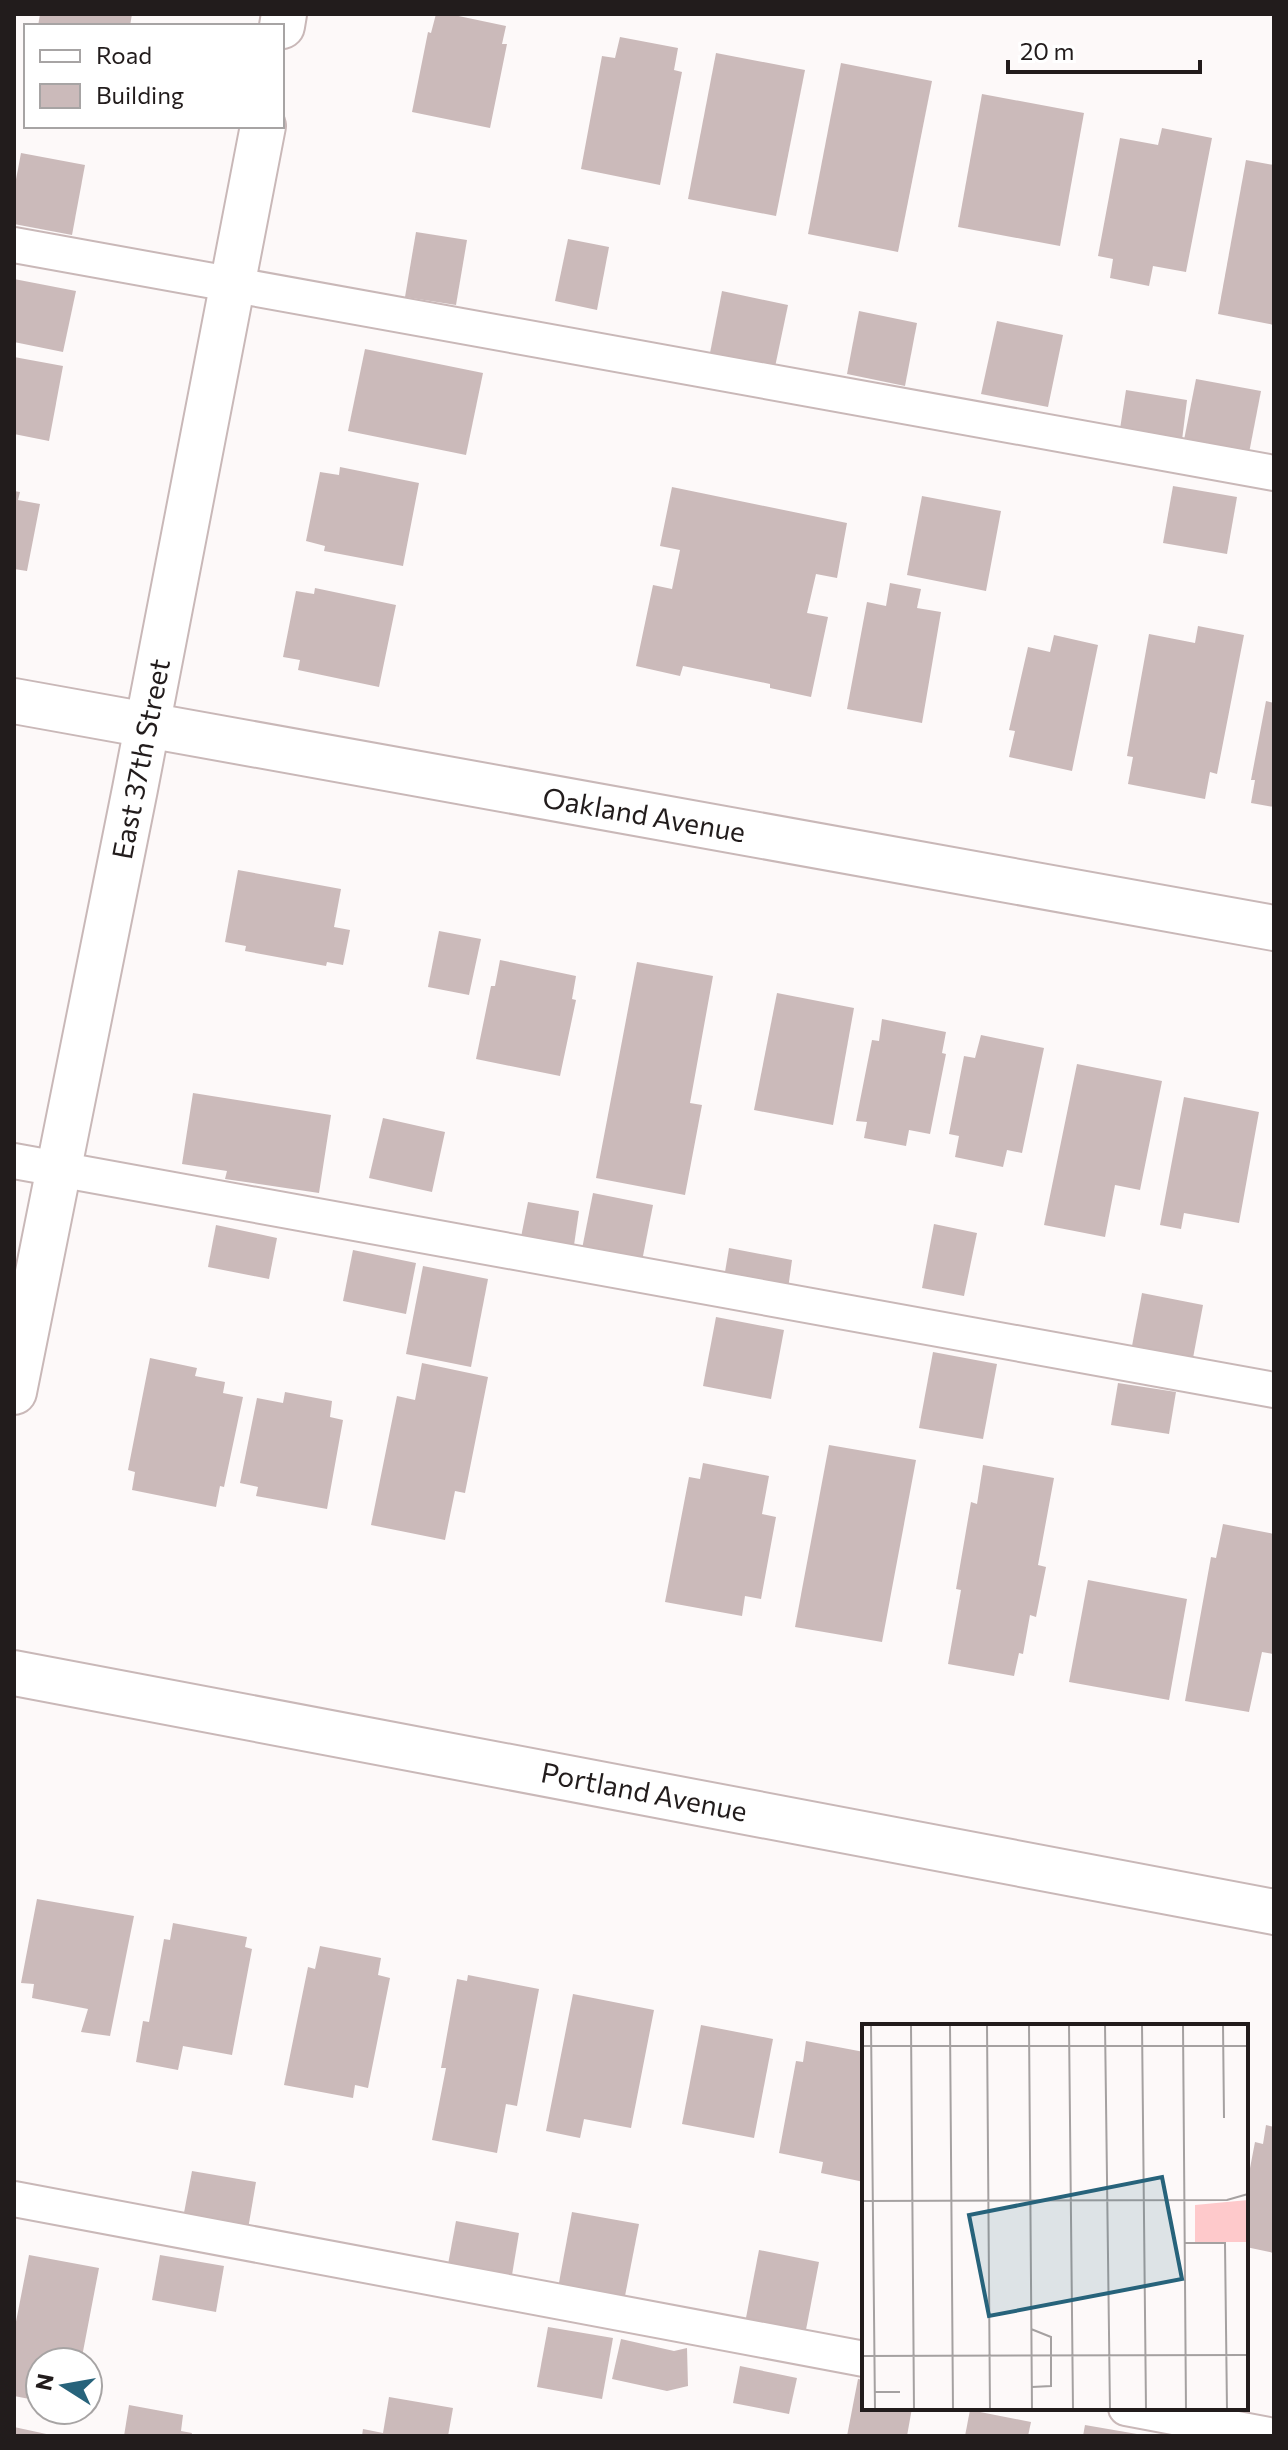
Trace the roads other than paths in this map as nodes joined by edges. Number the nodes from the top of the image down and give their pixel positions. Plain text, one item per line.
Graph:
1 (263, 128) edge
2 (14, 245) edge
3 (233, 285) junction
4 (1274, 473) edge
5 (14, 701) edge
6 (147, 725) junction
7 (1274, 928) edge
8 (14, 1161) edge
9 (58, 1169) junction
10 (1274, 1390) edge
11 (14, 1392) edge
12 (14, 1673) edge
13 (1274, 1912) edge
14 (14, 2199) edge
15 (862, 2359) edge
16 (1137, 2410) edge
17 (1274, 2436) edge

1 - 3 street, East 37th Street
2 - 3 lane
3 - 4 lane
3 - 6 street, East 37th Street
5 - 6 street, Oakland Avenue
6 - 7 street, Oakland Avenue
6 - 9 street, East 37th Street
8 - 9 lane
9 - 10 lane
9 - 11 street, East 37th Street
12 - 13 street, Portland Avenue
14 - 15 lane
16 - 17 lane

